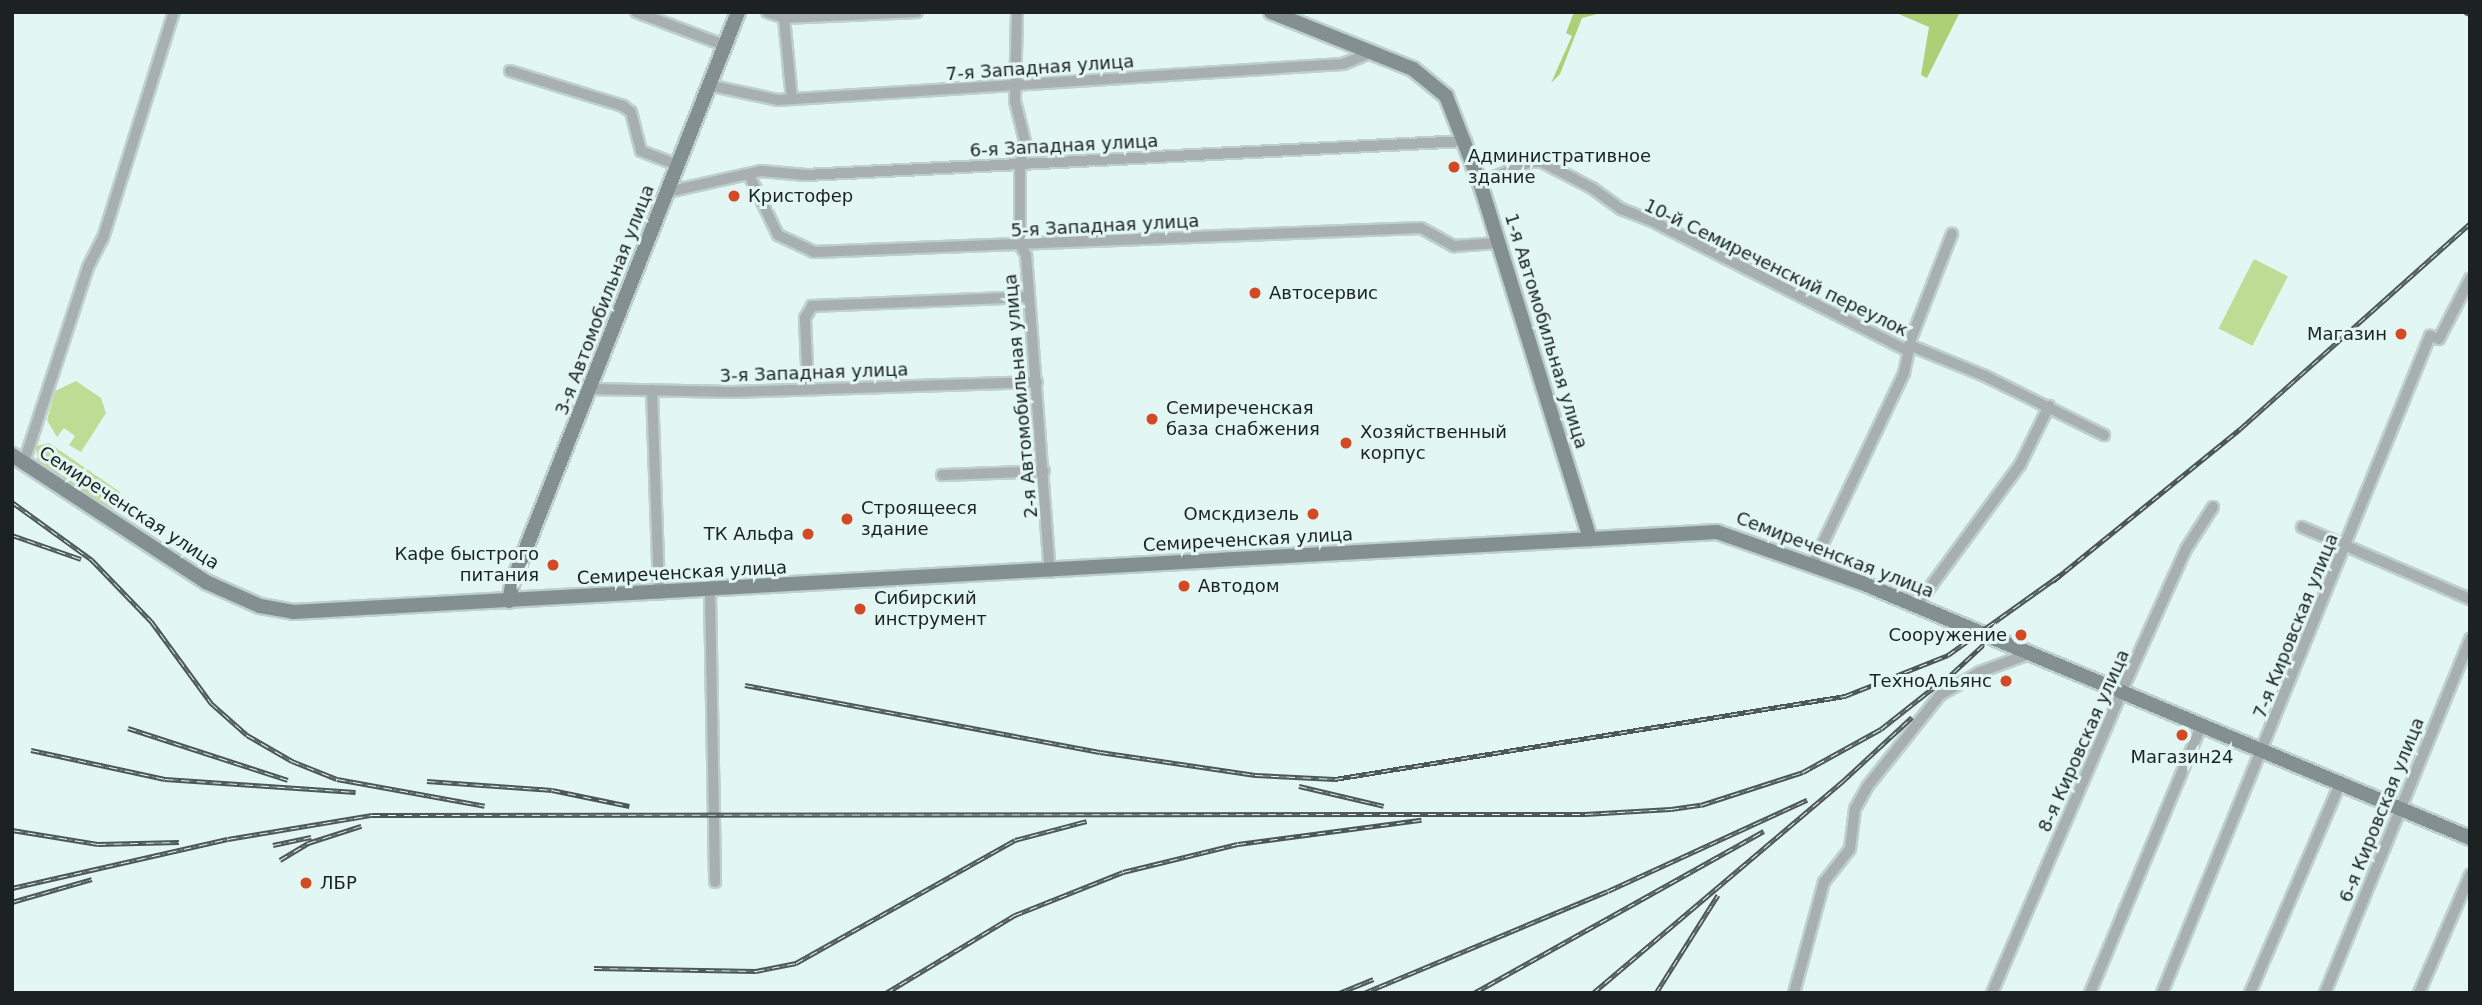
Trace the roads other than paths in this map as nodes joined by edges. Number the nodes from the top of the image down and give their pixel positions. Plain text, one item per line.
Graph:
1 (174, 12) edge
2 (636, 12) edge
3 (738, 12) edge
4 (767, 12) edge
5 (916, 12) edge
6 (1017, 12) edge
7 (1270, 12) edge
8 (784, 18) junction
9 (724, 45) junction
10 (1372, 52) junction
11 (510, 71) dead end
12 (708, 85) junction
13 (1014, 85) junction
14 (792, 99) junction
15 (1466, 141) junction
16 (1020, 164) junction
17 (677, 165) junction
18 (749, 176) junction
19 (1480, 183) junction
20 (667, 192) junction
21 (1952, 234) dead end
22 (1498, 243) junction
23 (1020, 246) junction
24 (2467, 282) edge
25 (1029, 297) junction
26 (1908, 348) junction
27 (1037, 382) junction
28 (808, 388) junction
29 (592, 389) junction
30 (652, 390) junction
31 (2049, 406) junction
32 (2104, 435) dead end
33 (18, 458) edge
34 (1044, 471) junction
35 (942, 475) dead end
36 (2213, 507) dead end
37 (2302, 527) dead end
38 (1590, 539) junction
39 (2346, 545) junction
40 (1813, 564) junction
41 (1050, 572) junction
42 (710, 592) junction
43 (659, 594) junction
44 (2470, 599) edge
45 (509, 601) junction
46 (1917, 606) junction
47 (2470, 639) edge
48 (2026, 654) junction
49 (2121, 693) junction
50 (2201, 726) junction
51 (2262, 751) junction
52 (2340, 784) junction
53 (2401, 809) junction
54 (2470, 838) edge
55 (2470, 875) edge
56 (715, 881) dead end
57 (1794, 993) edge
58 (1992, 993) edge
59 (2090, 993) edge
60 (2162, 993) edge
61 (2250, 993) edge
62 (2325, 993) edge
63 (2419, 993) edge

1 - 33 street
2 - 9 street
3 - 9 main road, 3-я Автомобильная улица
4 - 8 street
5 - 8 street
6 - 13 street, 2-я Автомобильная улица
7 - 10 main road
8 - 14 street
9 - 12 main road, 3-я Автомобильная улица
10 - 13 street, 7-я Западная улица
10 - 15 main road, 1-я Автомобильная улица
11 - 17 street
12 - 14 street, 7-я Западная улица
12 - 17 main road, 3-я Автомобильная улица
13 - 14 street, 7-я Западная улица
13 - 16 street, 2-я Автомобильная улица
15 - 16 street, 6-я Западная улица
15 - 19 main road, 1-я Автомобильная улица
16 - 18 street, 6-я Западная улица
16 - 23 street, 2-я Автомобильная улица
17 - 20 main road, 3-я Автомобильная улица
18 - 20 street, 6-я Западная улица
18 - 23 street, 5-я Западная улица
19 - 22 main road, 1-я Автомобильная улица
19 - 26 street, 10-й Семиреченский переулок
20 - 29 main road, 3-я Автомобильная улица
21 - 26 street
22 - 23 street, 5-я Западная улица
22 - 38 main road, 1-я Автомобильная улица
23 - 25 street, 2-я Автомобильная улица
24 - 39 street, 7-я Кировская улица
25 - 27 street, 2-я Автомобильная улица
25 - 28 street
26 - 31 street, 10-й Семиреченский переулок
26 - 40 street
27 - 28 street, 3-я Западная улица
27 - 34 street, 2-я Автомобильная улица
28 - 30 street, 3-я Западная улица
29 - 30 street, 3-я Западная улица
29 - 45 main road, 3-я Автомобильная улица
30 - 43 street
31 - 32 street, 10-й Семиреченский переулок
31 - 46 street
33 - 45 main road, Семиреченская улица
34 - 35 street
34 - 41 street, 2-я Автомобильная улица
36 - 49 street, 8-я Кировская улица
37 - 39 street
38 - 40 main road, Семиреченская улица
38 - 41 main road, Семиреченская улица
39 - 44 street
39 - 51 street, 7-я Кировская улица
40 - 46 main road, Семиреченская улица
41 - 42 main road, Семиреченская улица
42 - 43 main road, Семиреченская улица
42 - 56 street
43 - 45 main road, Семиреченская улица
46 - 48 main road, Семиреченская улица
47 - 53 street, 6-я Кировская улица
48 - 49 main road, Семиреченская улица
48 - 57 street
49 - 50 main road, Семиреченская улица
49 - 58 street, 8-я Кировская улица
50 - 51 main road, Семиреченская улица
50 - 59 street
51 - 52 main road, Семиреченская улица
51 - 60 street, 7-я Кировская улица
52 - 53 main road, Семиреченская улица
52 - 61 street
53 - 54 main road, Семиреченская улица
53 - 62 street, 6-я Кировская улица
55 - 63 street

